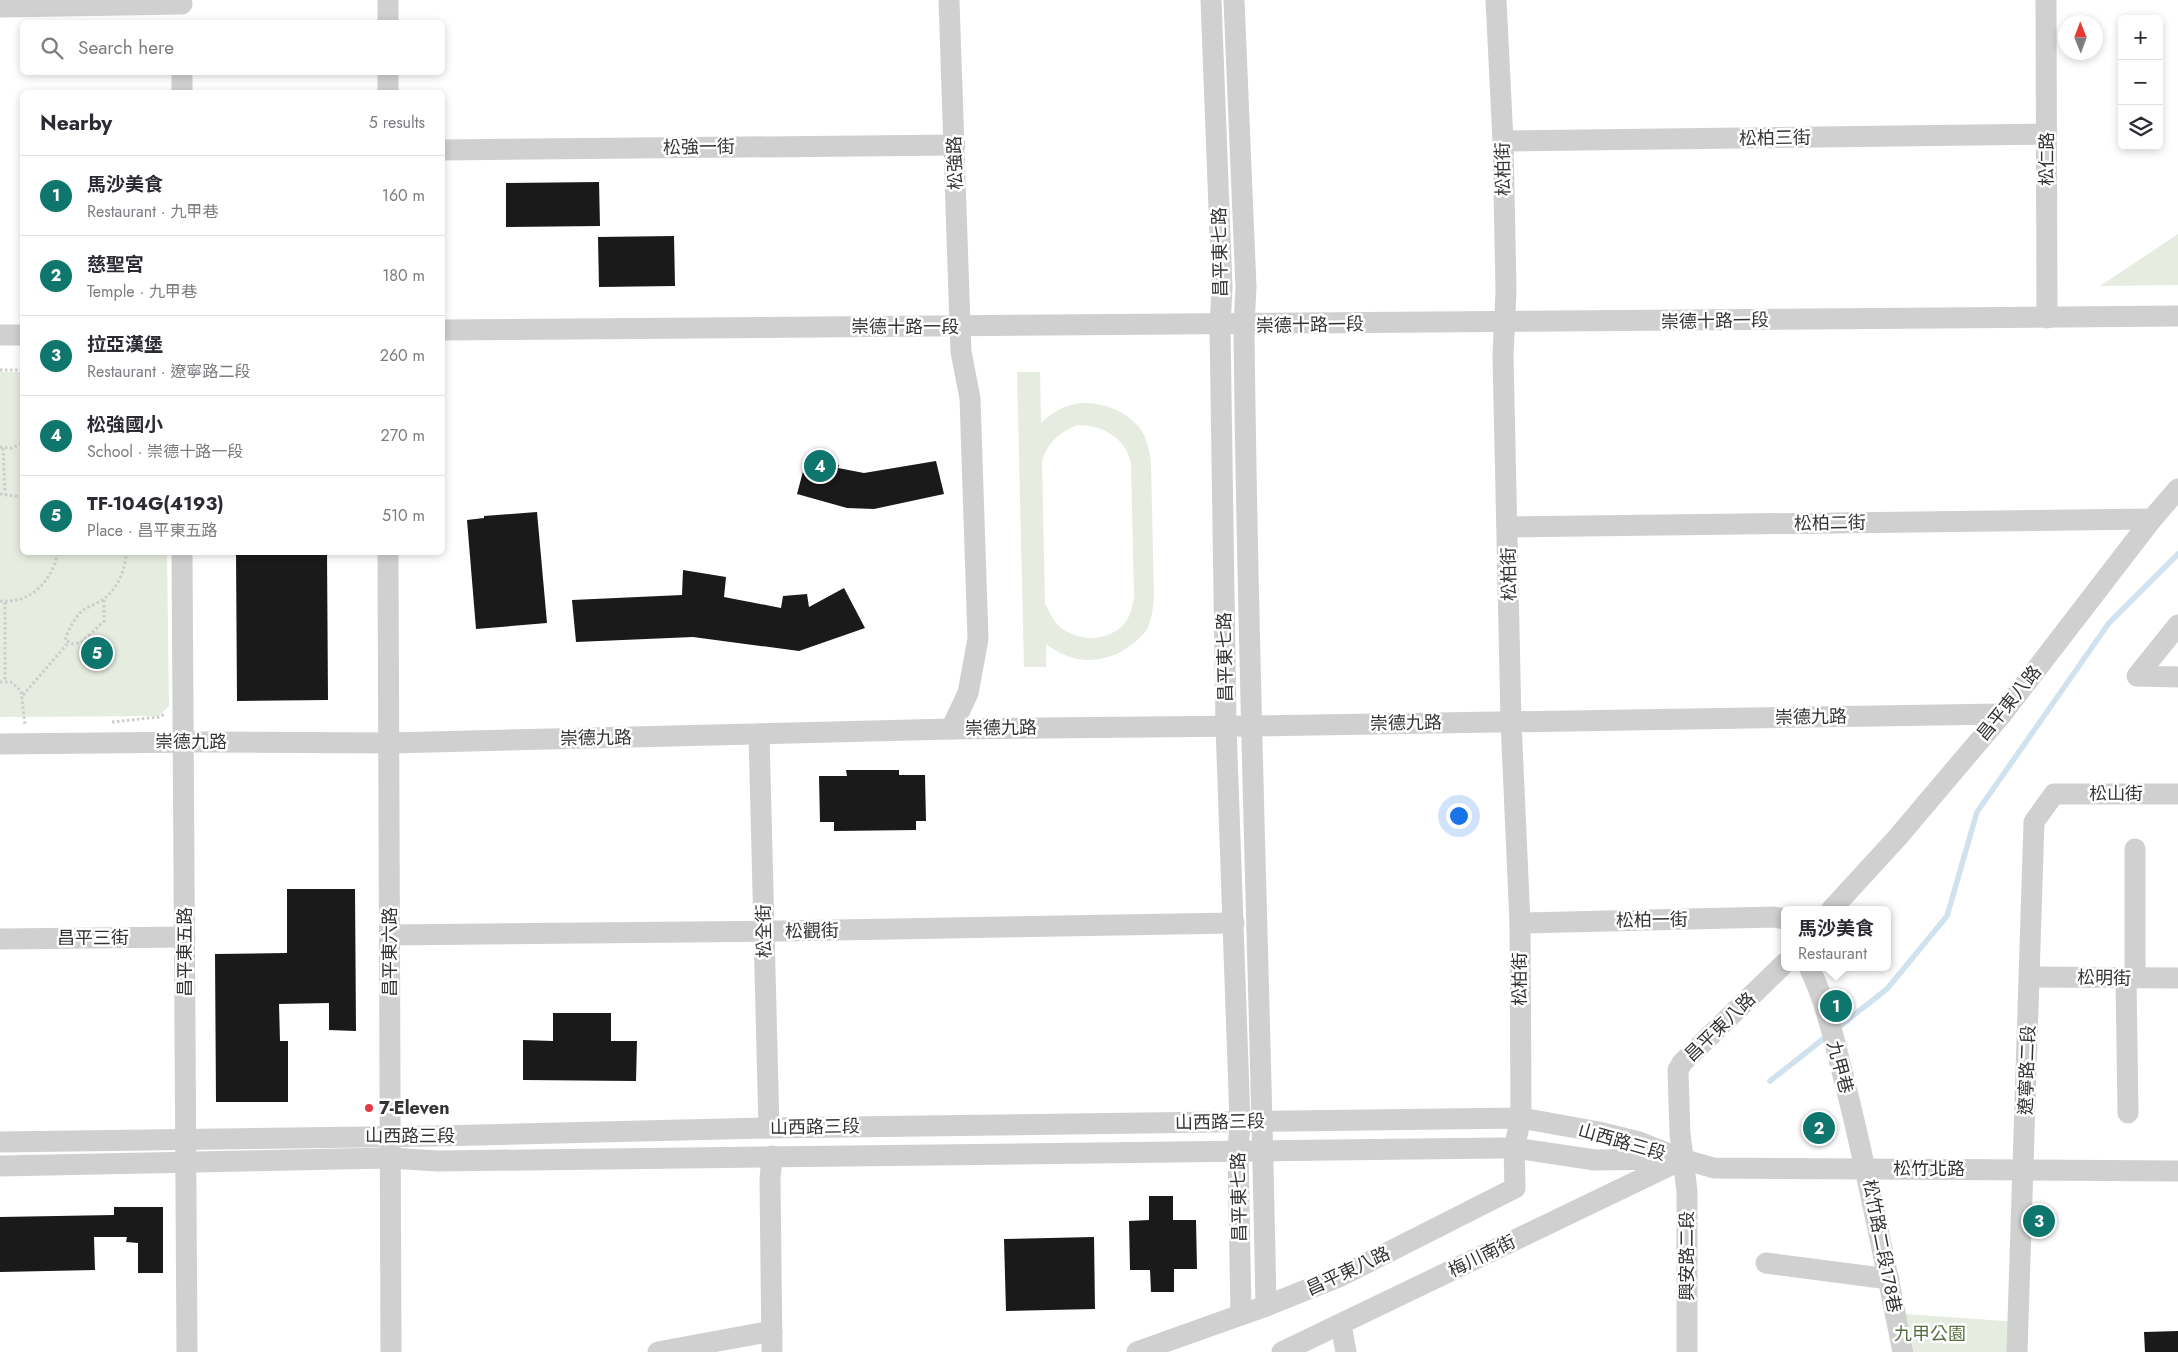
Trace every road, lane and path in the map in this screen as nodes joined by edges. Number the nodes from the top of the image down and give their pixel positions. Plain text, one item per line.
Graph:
1 (388, 0) edge
2 (950, 0) edge
3 (1211, 0) edge
4 (1234, 0) edge
5 (1496, 0) edge
6 (2046, 0) edge
7 (0, 7) edge
8 (182, 9) edge
9 (388, 20) edge
10 (182, 75) edge
11 (388, 75) edge
12 (182, 90) edge
13 (388, 90) edge
14 (2047, 134) junction
15 (1503, 141) junction
16 (955, 144) junction
17 (445, 150) edge
18 (2178, 316) edge
19 (2047, 318) junction
20 (1504, 322) junction
21 (960, 326) junction
22 (1244, 326) junction
23 (1220, 327) junction
24 (445, 330) edge
25 (0, 335) edge
26 (20, 335) edge
27 (0, 370) edge
28 (20, 370) edge
29 (20, 444) edge
30 (2, 447) edge
31 (2178, 489) edge
32 (0, 494) edge
33 (5, 494) junction
34 (20, 497) edge
35 (2152, 518) junction
36 (1508, 527) junction
37 (57, 555) edge
38 (126, 555) edge
39 (182, 555) edge
40 (388, 555) edge
41 (104, 600) junction
42 (0, 601) edge
43 (5, 602) junction
44 (2178, 625) edge
45 (68, 643) junction
46 (2178, 677) edge
47 (5, 681) junction
48 (0, 682) edge
49 (23, 696) junction
50 (2002, 714) junction
51 (1512, 721) junction
52 (1226, 726) junction
53 (1250, 726) junction
54 (951, 729) junction
55 (25, 730) dead end
56 (760, 734) junction
57 (182, 742) junction
58 (390, 742) junction
59 (0, 744) edge
60 (2054, 794) joint
61 (2178, 794) edge
62 (2135, 849) dead end
63 (1835, 906) edge
64 (1781, 918) edge
65 (1520, 923) junction
66 (1234, 924) junction
67 (764, 931) junction
68 (390, 935) junction
69 (185, 937) junction
70 (0, 939) edge
71 (1781, 967) edge
72 (1811, 971) edge
73 (2030, 977) junction
74 (2131, 978) junction
75 (2178, 978) edge
76 (2128, 1113) dead end
77 (1521, 1118) junction
78 (1240, 1121) junction
79 (1262, 1121) junction
80 (769, 1128) junction
81 (389, 1136) junction
82 (185, 1139) junction
83 (0, 1142) edge
84 (1514, 1148) junction
85 (1263, 1150) junction
86 (1238, 1151) junction
87 (772, 1156) junction
88 (389, 1158) junction
89 (1682, 1159) junction
90 (185, 1163) junction
91 (0, 1166) edge
92 (1867, 1169) junction
93 (2023, 1170) junction
94 (2178, 1171) edge
95 (1766, 1263) dead end
96 (1889, 1279) junction
97 (1266, 1306) junction
98 (1241, 1315) junction
99 (1341, 1325) junction
100 (772, 1331) junction
101 (187, 1352) edge
102 (391, 1352) edge
103 (658, 1352) edge
104 (772, 1352) edge
105 (1137, 1352) edge
106 (1282, 1352) edge
107 (1346, 1352) edge
108 (1687, 1352) edge
109 (1903, 1352) edge
110 (2017, 1352) edge

1 - 9 street
2 - 16 street, 松強路
3 - 23 street, 昌平東七路
4 - 22 street, 昌平東七路
5 - 15 street, 松柏街
6 - 14 street, 松仁路
7 - 8 street
10 - 12 street
11 - 13 street
14 - 15 street, 松柏三街
14 - 19 street, 松仁路
15 - 20 street, 松柏街
16 - 17 street, 松強一街
16 - 21 street, 松強路
18 - 19 street, 崇德十路一段
19 - 20 street, 崇德十路一段
20 - 22 street, 崇德十路一段
20 - 36 street, 松柏街
21 - 23 street, 崇德十路一段
21 - 24 street, 崇德十路一段
21 - 54 street, 松強路
22 - 23 street, 崇德十路一段
22 - 53 street, 昌平東七路
23 - 52 street, 昌平東七路
25 - 26 street
27 - 28 path
29 - 30 path
30 - 33 path
31 - 35 street, 昌平東八路
32 - 33 path
33 - 34 path
35 - 36 street, 松柏二街
35 - 50 street, 昌平東八路
36 - 51 street, 松柏街
37 - 43 path
38 - 41 path
39 - 57 street, 昌平東五路
40 - 58 street, 昌平東六路
41 - 45 path
41 - 45 path
42 - 43 path
43 - 47 path
44 - 46 street
45 - 49 path
47 - 48 path
47 - 49 path
49 - 55 path
50 - 51 street, 崇德九路
50 - 63 street, 昌平東八路
51 - 53 street, 崇德九路
51 - 65 street, 松柏街
52 - 53 street, 崇德九路
52 - 54 street, 崇德九路
52 - 66 street, 昌平東七路
53 - 79 street, 昌平東七路
54 - 56 street, 崇德九路
56 - 58 street, 崇德九路
56 - 67 street, 松全街
57 - 58 street, 崇德九路
57 - 59 street, 崇德九路
57 - 69 street, 昌平東五路
58 - 68 street, 昌平東六路
60 - 61 street, 松山街
60 - 73 street, 遼寧路二段
62 - 74 street
64 - 65 street, 松柏一街
65 - 77 street, 松柏街
66 - 67 street, 松觀街
66 - 78 street, 昌平東七路
67 - 68 street, 松觀街
67 - 80 street, 松全街
68 - 81 street, 昌平東六路
69 - 70 street, 昌平三街
69 - 82 street, 昌平東五路
71 - 89 street, 昌平東八路
72 - 92 street, 九甲巷
73 - 74 street, 松明街
73 - 93 street, 遼寧路二段
74 - 75 street, 松明街
74 - 76 street
77 - 79 street, 山西路三段
77 - 84 street, 松柏街
77 - 89 street, 山西路三段
78 - 79 street, 山西路三段
78 - 80 street, 山西路三段
78 - 86 street, 昌平東七路
79 - 85 street, 昌平東七路
80 - 81 street, 山西路三段
81 - 82 street, 山西路三段
81 - 88 street, 昌平東六路
82 - 83 street, 山西路三段
82 - 90 street, 昌平東五路
84 - 85 street, 山西路三段
84 - 89 street, 山西路三段
84 - 97 street, 昌平東八路
85 - 86 street, 山西路三段
85 - 97 street, 昌平東七路
86 - 87 street, 山西路三段
86 - 98 street, 昌平東七路
87 - 88 street, 山西路三段
87 - 100 street
88 - 90 street, 山西路三段
88 - 102 street, 昌平東六路
89 - 92 street, 松竹北路
89 - 99 street, 梅川南街
89 - 108 street, 興安路二段
90 - 91 street, 山西路三段
90 - 101 street, 昌平東五路
92 - 93 street, 松竹北路
92 - 96 street, 松竹路二段178巷
93 - 94 street, 松竹北路
93 - 110 street, 遼寧路二段
95 - 96 street
96 - 109 street, 松竹路二段178巷
97 - 98 street, 昌平東八路
98 - 105 street, 昌平東八路
99 - 106 street, 梅川南街
99 - 107 street
100 - 103 street
100 - 104 street

